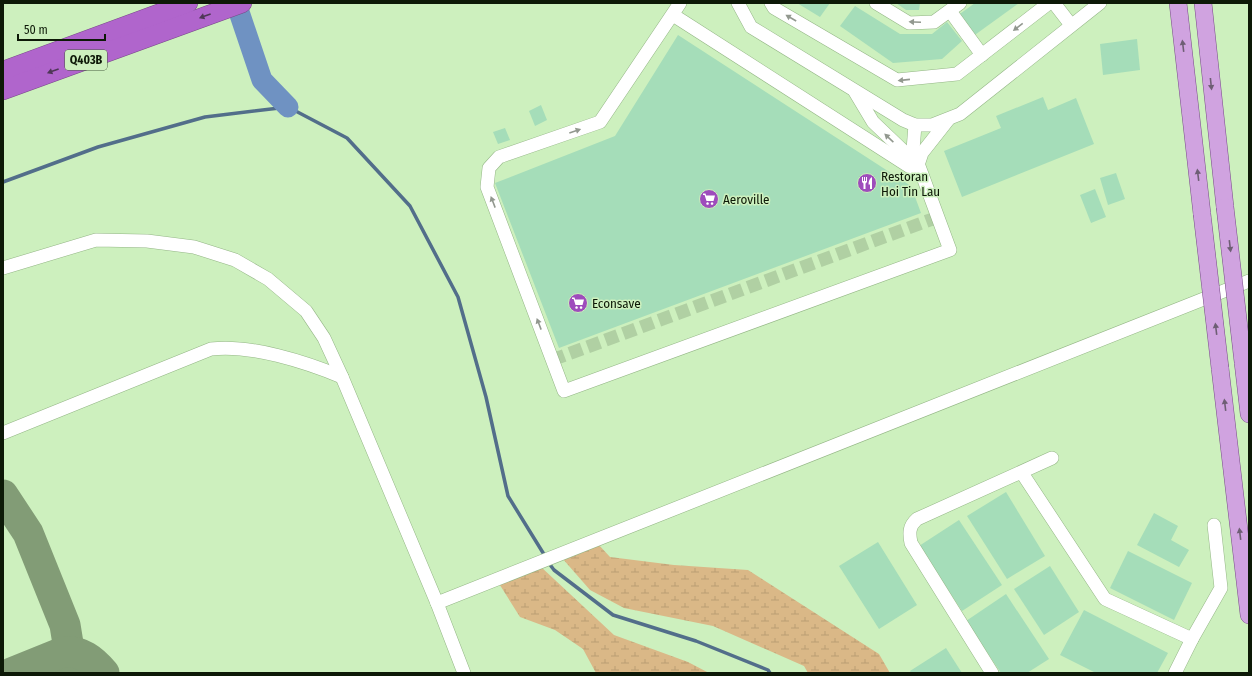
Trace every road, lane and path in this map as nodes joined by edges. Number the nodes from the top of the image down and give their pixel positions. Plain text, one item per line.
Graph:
1 (188, 3) edge
2 (242, 3) edge
3 (680, 3) edge
4 (738, 3) edge
5 (771, 3) edge
6 (876, 3) edge
7 (1049, 3) edge
8 (1054, 3) edge
9 (1100, 3) edge
10 (1178, 3) edge
11 (1203, 3) edge
12 (955, 7) edge
13 (673, 15) junction
14 (166, 21) junction
15 (1071, 25) junction
16 (982, 55) junction
17 (3, 71) edge
18 (3, 90) edge
19 (854, 90) junction
20 (948, 120) junction
21 (915, 124) junction
22 (919, 169) junction
23 (3, 268) edge
24 (1249, 281) edge
25 (342, 377) junction
26 (1249, 414) edge
27 (3, 433) edge
28 (1052, 458) dead end
29 (1022, 473) junction
30 (1214, 525) dead end
31 (437, 603) junction
32 (1249, 615) edge
33 (1192, 639) junction
34 (464, 673) edge
35 (992, 673) edge
36 (1175, 673) edge

1 - 14 highway
2 -> 14 highway, Q403B
3 - 13 street
4 - 19 street
16 -> 5 street
12 -> 6 street
7 -> 16 street
8 - 15 street
9 - 15 street
32 -> 10 main road, bridge
11 -> 26 main road, bridge
12 - 16 street
13 - 22 street
22 -> 13 street
14 - 17 highway
14 -> 18 highway, Q403B
15 - 20 street
19 - 21 street
22 -> 19 street
20 - 21 street
20 - 22 street
21 - 22 street
23 - 25 street
24 - 31 street
25 - 27 street
25 - 31 street
28 - 29 street
29 - 33 street
29 - 35 street
30 - 33 street
31 - 34 street
33 - 36 street

